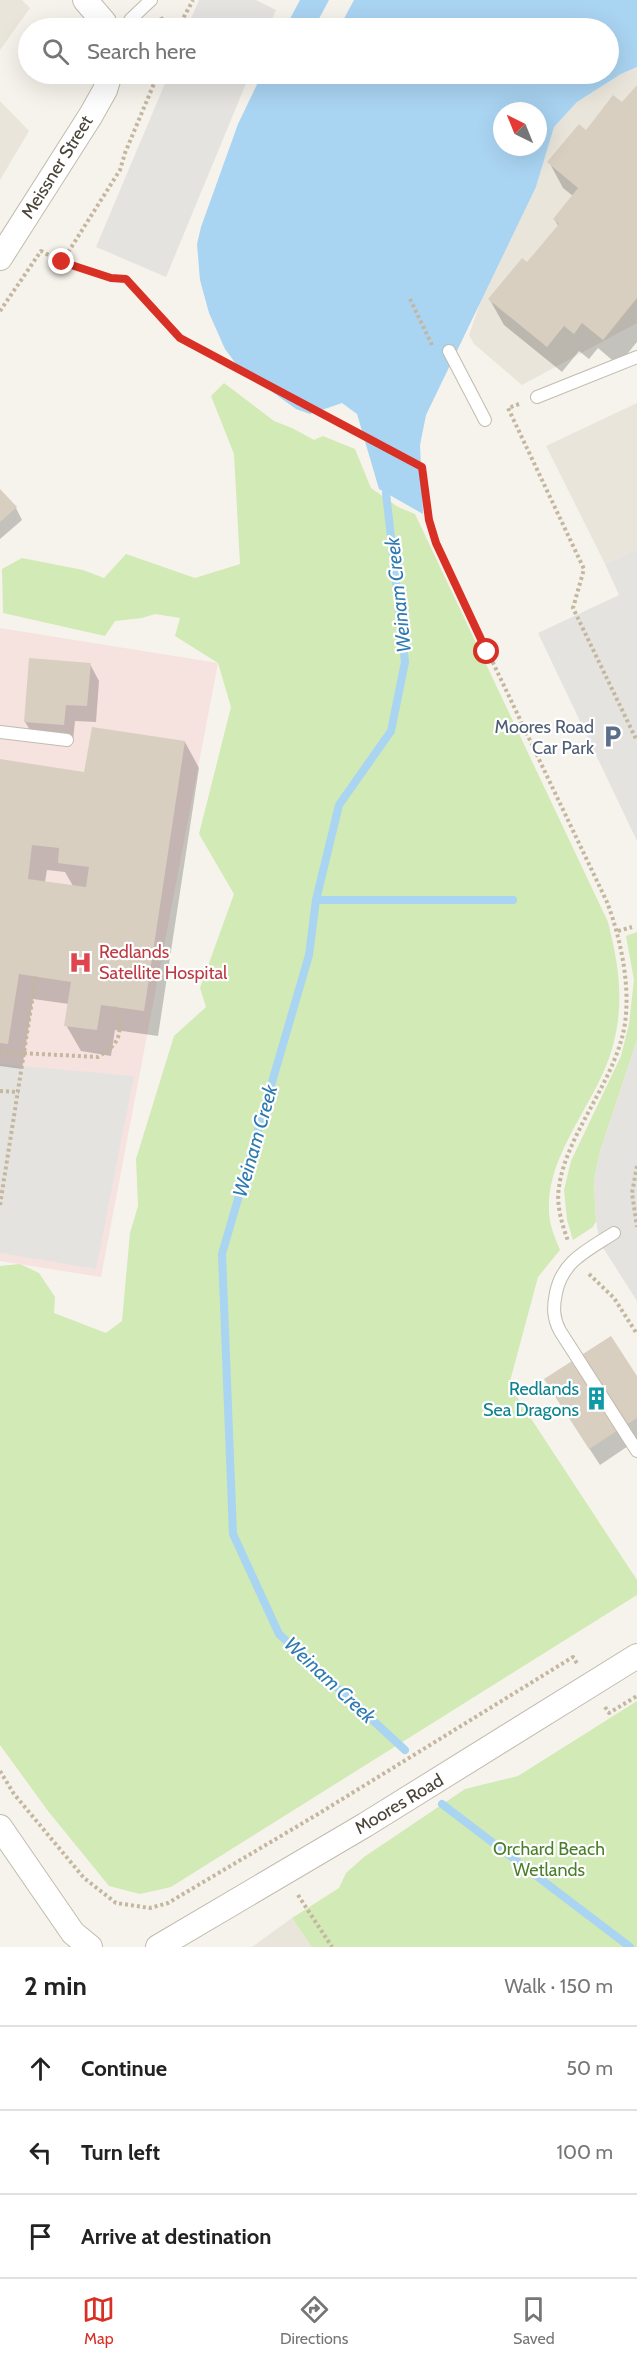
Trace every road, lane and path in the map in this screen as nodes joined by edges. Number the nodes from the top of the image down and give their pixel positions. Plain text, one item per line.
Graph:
1 (85, 0) edge
2 (151, 0) edge
3 (193, 0) edge
4 (101, 18) edge
5 (132, 18) edge
6 (183, 18) edge
7 (107, 84) edge
8 (154, 84) edge
9 (0, 258) edge
10 (62, 262) junction
11 (0, 311) edge
12 (449, 351) dead end
13 (637, 357) edge
14 (537, 397) joint
15 (485, 420) dead end
16 (0, 732) edge
17 (67, 740) dead end
18 (637, 741) edge
19 (632, 927) dead end
20 (618, 931) junction
21 (36, 976) dead end
22 (114, 1007) dead end
23 (0, 1052) edge
24 (25, 1053) junction
25 (0, 1091) edge
26 (19, 1092) junction
27 (637, 1166) edge
28 (0, 1205) edge
29 (637, 1227) edge
30 (614, 1233) dead end
31 (574, 1260) junction
32 (637, 1334) edge
33 (637, 1451) edge
34 (637, 1656) edge
35 (590, 1686) junction
36 (637, 1696) edge
37 (0, 1771) edge
38 (0, 1827) edge
39 (284, 1872) junction
40 (90, 1947) edge
41 (158, 1947) edge
42 (332, 1947) edge

1 - 4 street
2 - 5 lane
3 - 6 path
7 - 9 street, Meissner Street
8 - 10 path
10 - 11 path
10 - 20 path
12 - 15 lane
13 - 14 lane
14 - 18 path
16 - 17 lane
19 - 20 path
20 - 31 path
21 - 24 path
22 - 24 path
23 - 24 path
24 - 26 path
25 - 26 path
26 - 28 path
27 - 29 path
30 - 31 lane
31 - 32 path
31 - 33 lane
34 - 35 street, Moores Road
35 - 36 path
35 - 37 path
35 - 39 street, Moores Road
38 - 40 street
39 - 41 street, Moores Road
39 - 42 path

